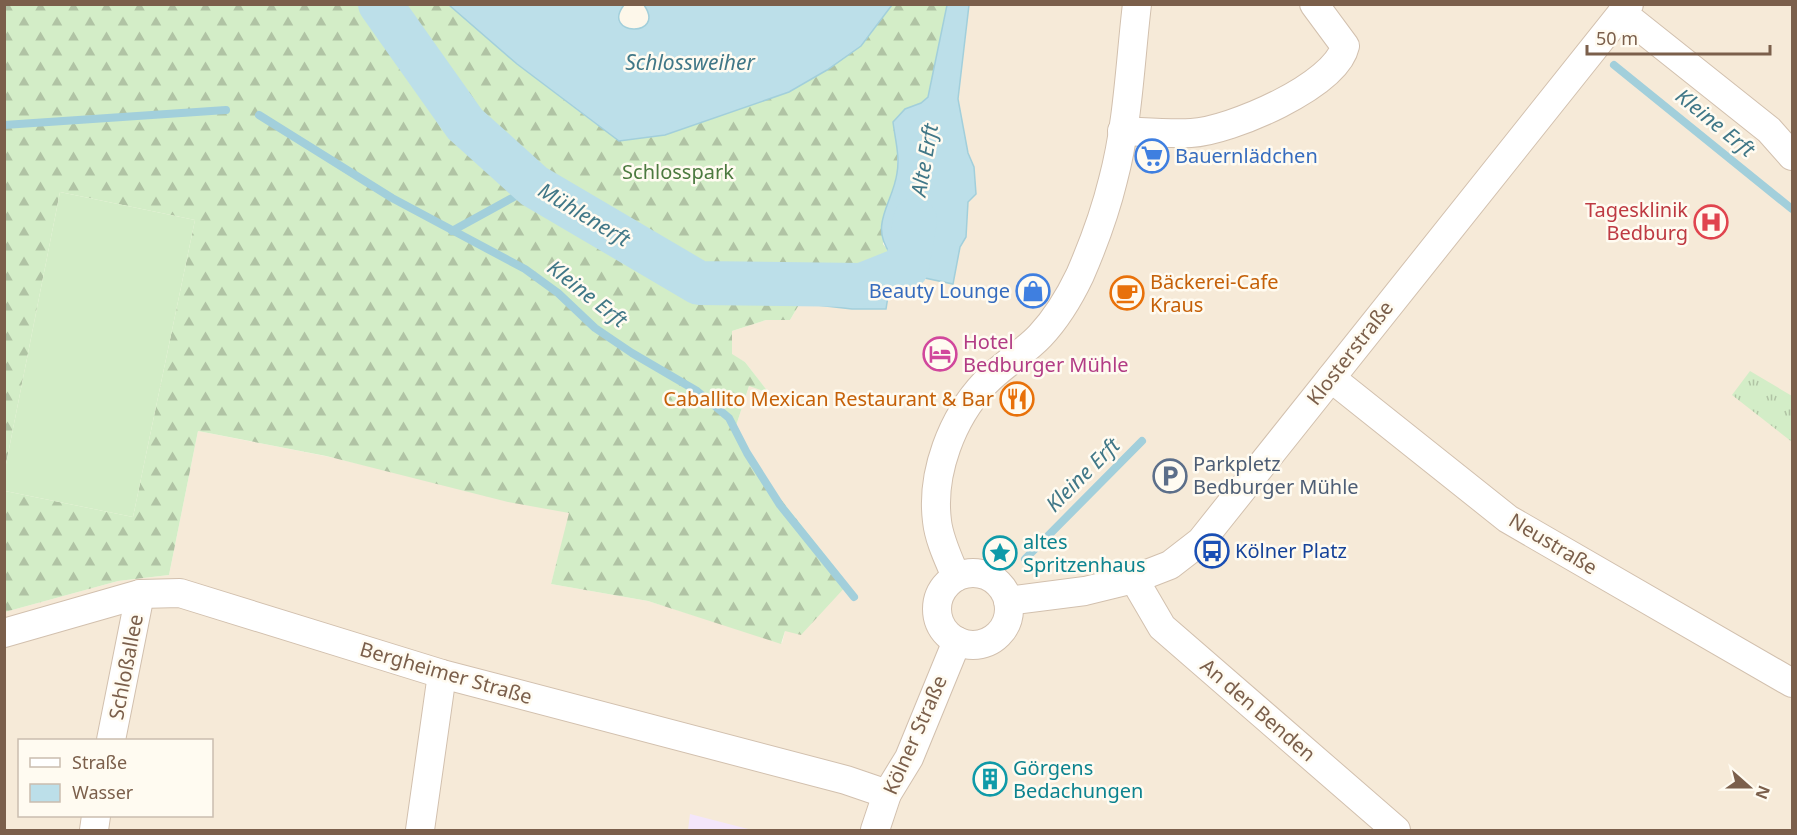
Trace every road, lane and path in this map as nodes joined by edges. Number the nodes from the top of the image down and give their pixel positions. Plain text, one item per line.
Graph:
1 (1137, 4) edge
2 (1314, 4) edge
3 (1619, 16) edge
4 (1122, 131) junction
5 (1792, 156) edge
6 (1331, 378) junction
7 (956, 577) junction
8 (1134, 579) junction
9 (140, 594) junction
10 (1008, 601) junction
11 (4, 633) edge
12 (957, 641) junction
13 (442, 674) junction
14 (1792, 683) edge
15 (111, 739) edge
16 (887, 795) junction
17 (420, 831) edge
18 (875, 831) edge
19 (1396, 831) edge

1 - 4 street
2 - 4 street
3 - 5 street
3 - 6 street, Klosterstraße
4 - 7 street
6 - 8 street, Klosterstraße
6 - 14 street, Neustraße
7 - 10 street
7 - 12 street
8 - 10 street, Klosterstraße
8 - 19 street, An den Benden
9 - 11 street, Bergheimer Straße
9 - 13 street, Bergheimer Straße
9 - 15 street, Schloßallee
10 - 12 street
12 - 16 street, Kölner Straße
13 - 16 street, Bergheimer Straße
13 - 17 street
16 - 18 street, Kölner Straße

